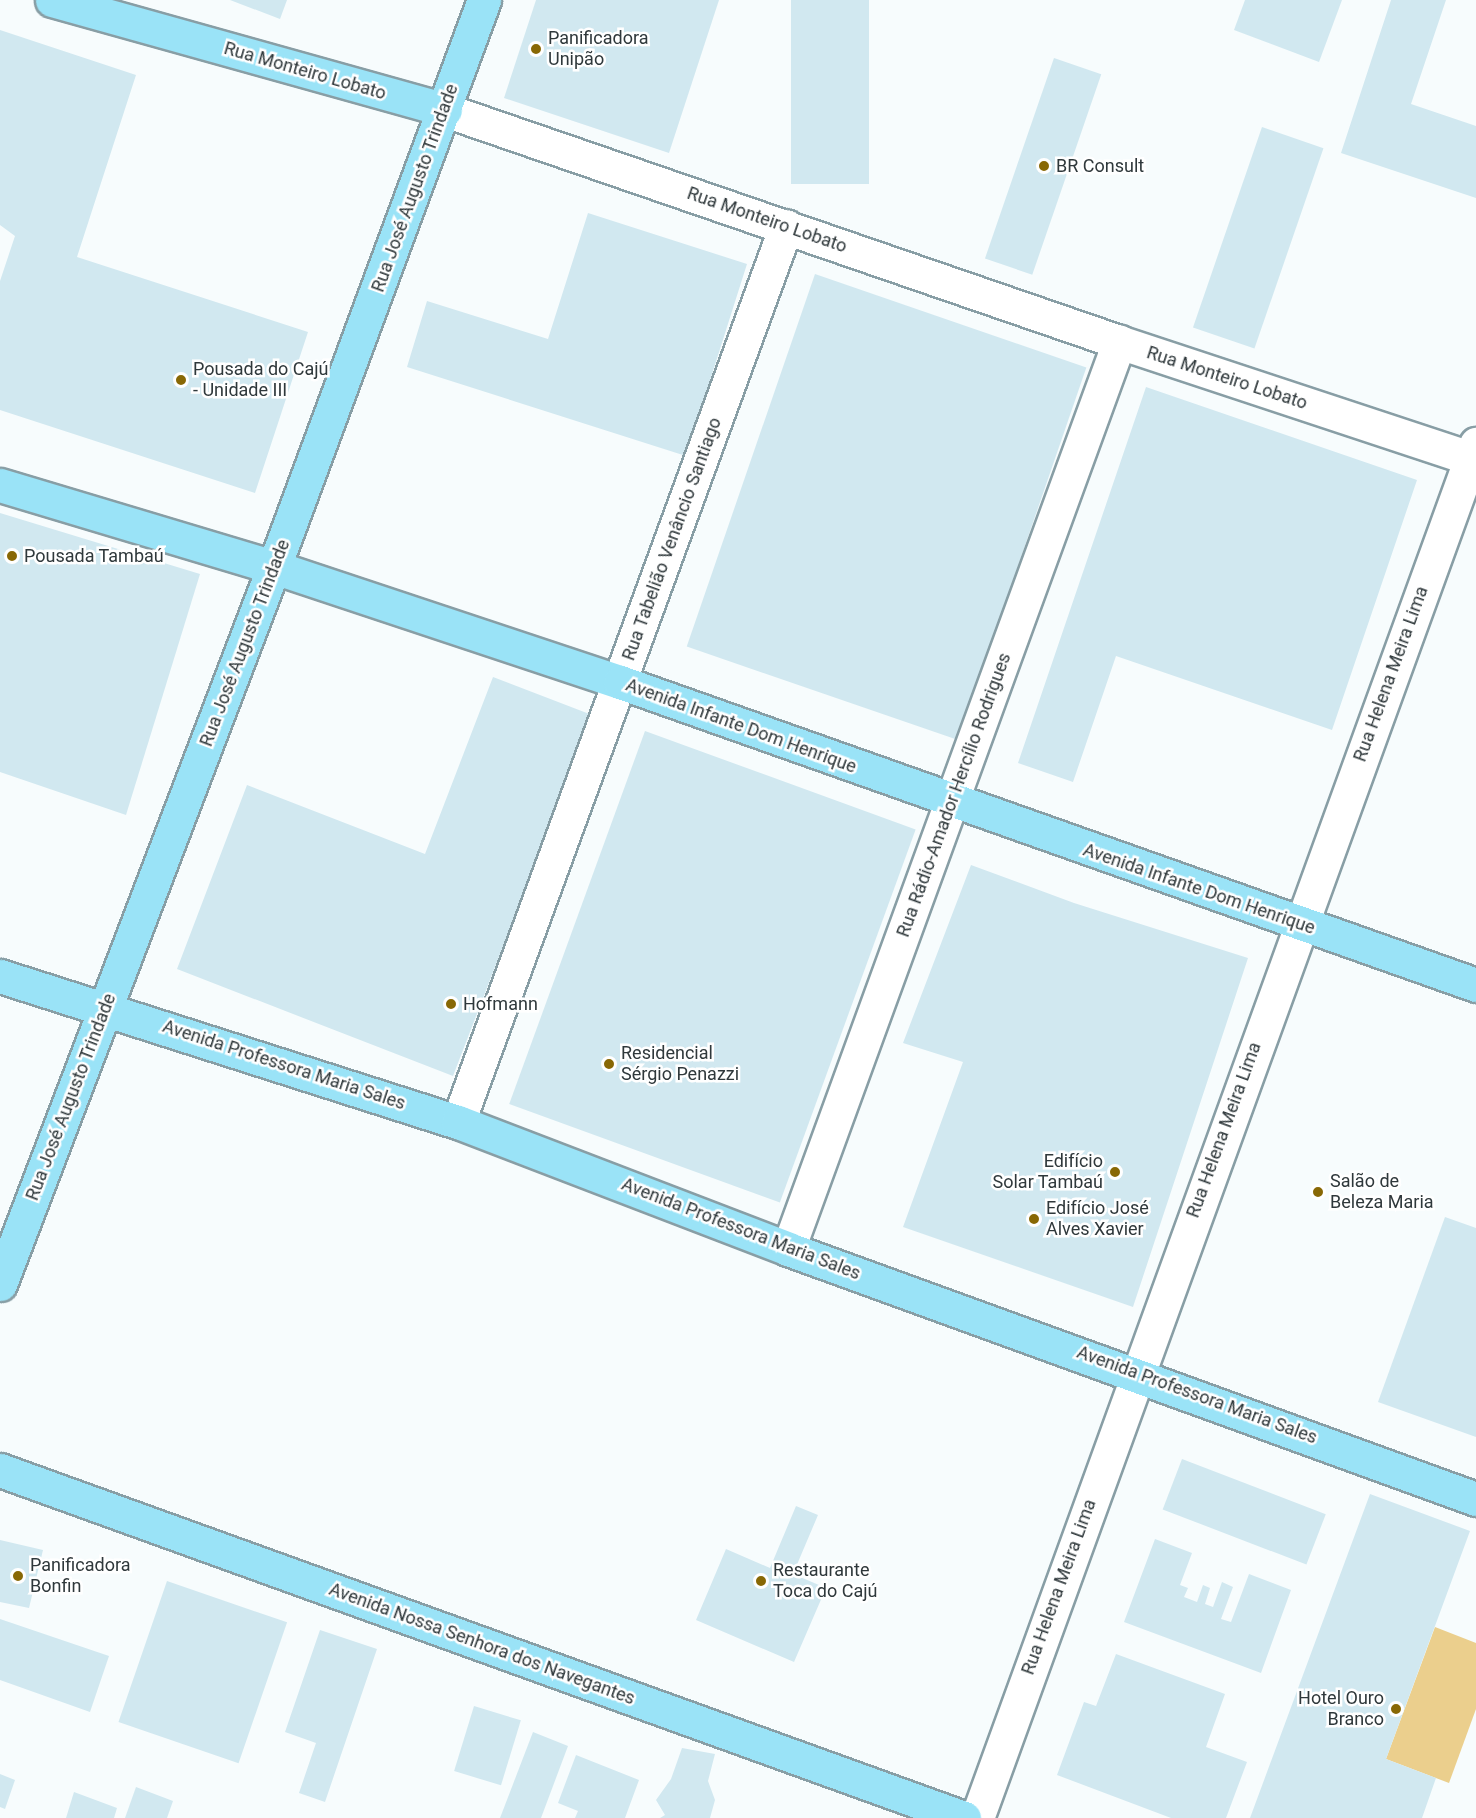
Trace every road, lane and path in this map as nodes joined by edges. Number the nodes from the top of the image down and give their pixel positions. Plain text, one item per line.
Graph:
1 (52, 0) edge
2 (484, 0) edge
3 (444, 110) junction
4 (786, 226) junction
5 (1119, 342) junction
6 (1474, 454) edge
7 (0, 485) edge
8 (274, 567) junction
9 (620, 682) junction
10 (951, 802) junction
11 (1299, 924) junction
12 (0, 976) edge
13 (1476, 985) edge
14 (104, 1007) junction
15 (458, 1122) junction
16 (788, 1249) junction
17 (0, 1284) edge
18 (1136, 1372) junction
19 (0, 1470) edge
20 (1476, 1499) edge
21 (964, 1818) edge
22 (977, 1818) edge

1 - 3 main road, Rua Monteiro Lobato
2 - 3 main road, Rua José Augusto Trindade
3 - 4 street, Rua Monteiro Lobato
3 - 8 main road, Rua José Augusto Trindade
4 - 5 street, Rua Monteiro Lobato
4 - 9 street, Rua Tabelião Venâncio Santiago
5 - 6 street, Rua Monteiro Lobato
5 - 10 street, Rua Rádio-Amador Hercílio Rodrigues
6 - 11 street, Rua Helena Meira Lima
7 - 8 main road, Avenida Infante Dom Henrique
8 - 9 main road, Avenida Infante Dom Henrique
8 - 14 main road, Rua José Augusto Trindade
9 - 10 main road, Avenida Infante Dom Henrique
9 - 15 street, Rua Tabelião Venâncio Santiago
10 - 11 main road, Avenida Infante Dom Henrique
10 - 16 street, Rua Rádio-Amador Hercílio Rodrigues
11 - 13 main road, Avenida Infante Dom Henrique
11 - 18 street, Rua Helena Meira Lima
12 - 14 main road, Avenida Professora Maria Sales
14 - 15 main road, Avenida Professora Maria Sales
14 - 17 main road, Rua José Augusto Trindade
15 - 16 main road, Avenida Professora Maria Sales
16 - 18 main road, Avenida Professora Maria Sales
18 - 20 main road, Avenida Professora Maria Sales
18 - 22 street, Rua Helena Meira Lima
19 - 21 main road, Avenida Nossa Senhora dos Navegantes

